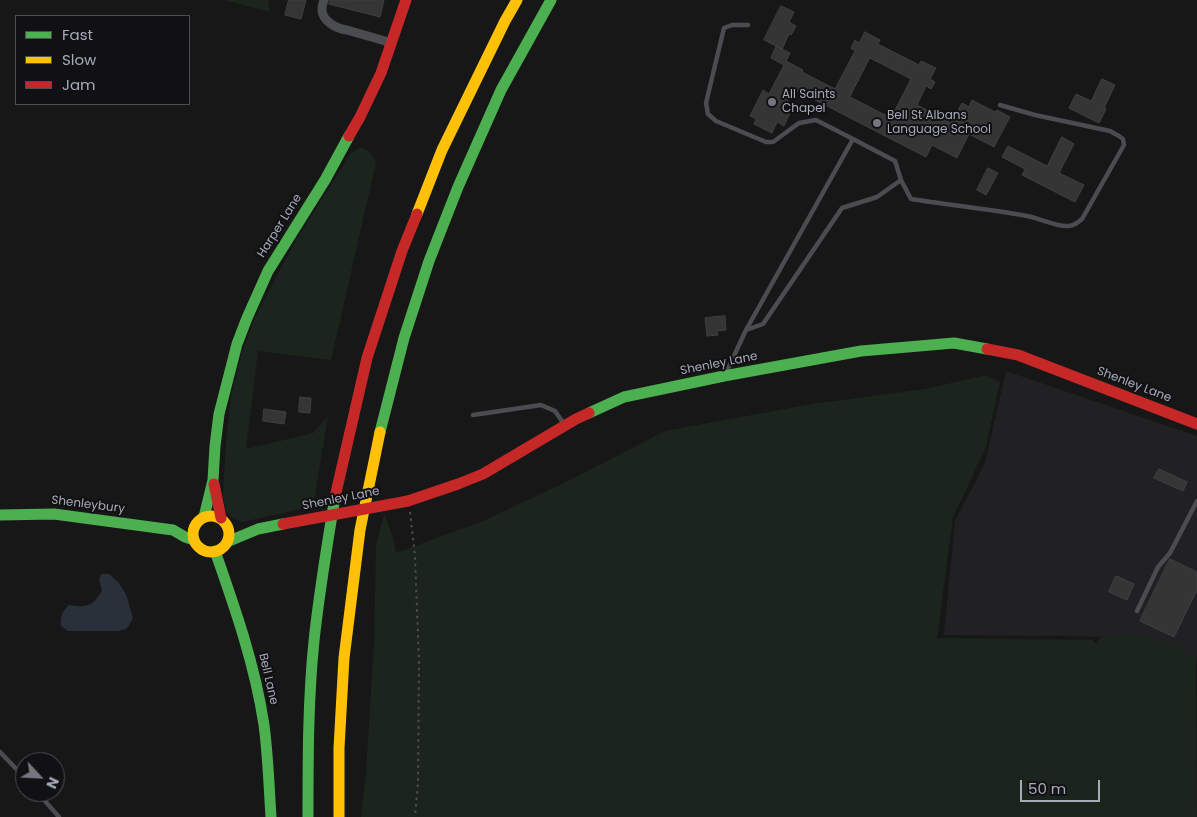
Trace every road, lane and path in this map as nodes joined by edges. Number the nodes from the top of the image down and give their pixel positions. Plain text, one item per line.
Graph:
1 (324, 0) edge
2 (406, 0) edge
3 (517, 0) edge
4 (552, 0) edge
5 (748, 25) dead end
6 (392, 44) junction
7 (1000, 105) dead end
8 (853, 139) junction
9 (901, 180) junction
10 (746, 330) junction
11 (724, 376) junction
12 (473, 415) dead end
13 (1197, 424) edge
14 (565, 426) junction
15 (213, 480) junction
16 (408, 501) junction
17 (1197, 501) edge
18 (0, 515) edge
19 (200, 520) junction
20 (224, 521) junction
21 (258, 529) junction
22 (173, 530) junction
23 (194, 540) junction
24 (227, 542) junction
25 (215, 552) junction
26 (1137, 610) dead end
27 (0, 752) edge
28 (15, 768) edge
29 (46, 802) edge
30 (59, 817) edge
31 (271, 817) edge
32 (308, 817) edge
33 (339, 817) edge
34 (414, 817) edge

1 - 6 street
2 - 6 main road, Harper Lane
3 - 32 main road
4 - 33 main road
5 - 8 lane
6 - 15 main road, Harper Lane
7 - 9 lane
8 - 9 lane
8 - 10 lane
9 - 10 lane
10 - 11 lane
11 - 13 main road, Shenley Lane
11 - 14 main road, Shenley Lane
12 - 14 lane
14 - 16 main road, Shenley Lane
15 - 19 main road, Harper Lane
15 - 20 main road, Harper Lane
16 - 21 main road, Shenley Lane, bridge
16 - 34 path
17 - 26 lane
18 - 22 main road, Shenleybury
19 - 20 main road
19 - 22 main road, Shenleybury
19 - 23 main road
20 - 21 main road, Shenley Lane
20 - 24 main road
21 - 24 main road, Shenley Lane
22 - 23 main road, Shenleybury
23 - 25 main road
24 - 25 main road
25 - 31 main road, Bell Lane
27 - 28 lane
29 - 30 lane

